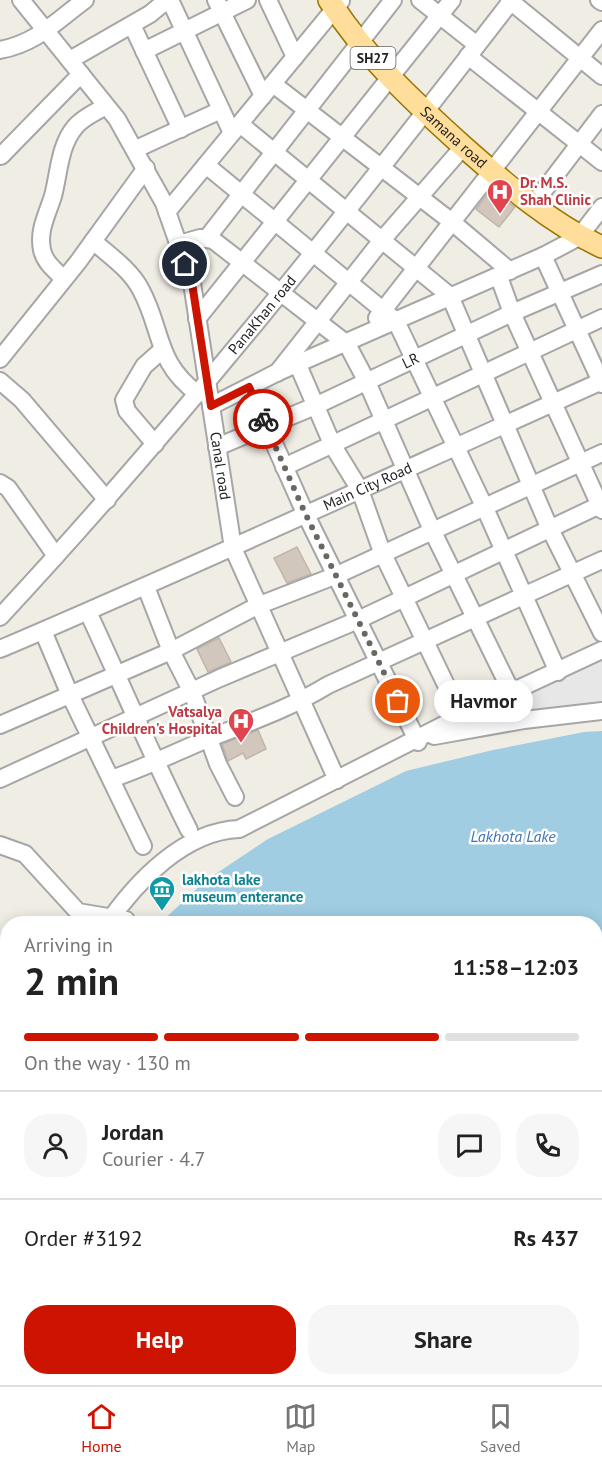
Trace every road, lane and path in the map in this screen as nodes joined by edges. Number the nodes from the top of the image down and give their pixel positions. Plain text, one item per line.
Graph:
1 (21, 0) edge
2 (84, 0) edge
3 (169, 0) edge
4 (247, 0) edge
5 (268, 0) edge
6 (393, 0) edge
7 (420, 0) edge
8 (452, 0) edge
9 (510, 0) edge
10 (335, 3) edge
11 (219, 6) edge
12 (440, 15) junction
13 (132, 25) junction
14 (46, 30) junction
15 (184, 30) junction
16 (602, 30) edge
17 (360, 44) junction
18 (0, 50) edge
19 (473, 50) junction
20 (144, 51) junction
21 (295, 57) junction
22 (580, 58) junction
23 (70, 60) junction
24 (81, 74) junction
25 (602, 76) edge
26 (390, 77) junction
27 (268, 90) junction
28 (106, 106) junction
29 (221, 110) junction
30 (307, 110) junction
31 (423, 111) junction
32 (538, 112) junction
33 (602, 114) edge
34 (181, 129) junction
35 (236, 129) junction
36 (342, 137) junction
37 (578, 143) junction
38 (463, 147) junction
39 (136, 149) junction
40 (274, 152) junction
41 (1, 156) edge
42 (602, 162) edge
43 (206, 165) junction
44 (381, 166) junction
45 (146, 168) junction
46 (491, 171) junction
47 (308, 180) junction
48 (241, 192) junction
49 (421, 198) junction
50 (532, 206) junction
51 (602, 207) edge
52 (346, 210) junction
53 (167, 212) junction
54 (275, 221) junction
55 (452, 222) junction
56 (579, 237) junction
57 (207, 238) junction
58 (382, 240) junction
59 (93, 241) junction
60 (179, 244) junction
61 (602, 248) edge
62 (313, 251) junction
63 (543, 256) junction
64 (241, 262) junction
65 (416, 267) junction
66 (504, 274) junction
67 (64, 279) junction
68 (600, 279) edge
69 (350, 282) junction
70 (560, 291) junction
71 (279, 292) junction
72 (450, 296) junction
73 (384, 309) junction
74 (512, 313) junction
75 (602, 318) edge
76 (197, 319) junction
77 (396, 321) junction
78 (317, 323) junction
79 (578, 330) junction
80 (366, 334) junction
81 (466, 336) junction
82 (347, 344) junction
83 (162, 350) junction
84 (529, 352) junction
85 (0, 359) edge
86 (414, 360) junction
87 (298, 365) junction
88 (276, 373) junction
89 (483, 374) junction
90 (0, 382) edge
91 (367, 382) junction
92 (602, 382) edge
93 (203, 387) junction
94 (249, 387) junction
95 (432, 398) junction
96 (552, 403) junction
97 (211, 406) junction
98 (315, 406) junction
99 (384, 420) junction
100 (505, 425) junction
101 (266, 426) junction
102 (155, 444) junction
103 (333, 446) junction
104 (216, 447) junction
105 (455, 447) junction
106 (602, 453) edge
107 (580, 463) junction
108 (284, 467) junction
109 (405, 469) junction
110 (0, 483) edge
111 (533, 485) junction
112 (360, 490) junction
113 (107, 500) junction
114 (484, 506) junction
115 (601, 506) edge
116 (305, 513) junction
117 (549, 527) junction
118 (432, 530) junction
119 (233, 548) junction
120 (504, 550) junction
121 (382, 552) junction
122 (56, 556) junction
123 (602, 560) edge
124 (453, 574) junction
125 (572, 574) junction
126 (337, 575) junction
127 (146, 587) junction
128 (525, 596) junction
129 (405, 597) junction
130 (257, 606) junction
131 (88, 612) junction
132 (0, 616) edge
133 (475, 619) junction
134 (358, 620) junction
135 (43, 631) junction
136 (602, 633) edge
137 (425, 641) junction
138 (0, 649) edge
139 (602, 650) edge
140 (171, 651) junction
141 (279, 653) junction
142 (379, 662) junction
143 (557, 671) junction
144 (116, 673) junction
145 (192, 692) junction
146 (512, 693) junction
147 (70, 695) junction
148 (302, 702) junction
149 (602, 711) edge
150 (137, 715) junction
151 (461, 716) junction
152 (0, 725) edge
153 (90, 736) junction
154 (210, 738) junction
155 (418, 741) junction
156 (155, 764) junction
157 (0, 778) edge
158 (111, 779) junction
159 (338, 780) junction
160 (236, 797) dead end
161 (189, 830) dead end
162 (225, 841) dead end
163 (0, 845) edge
164 (143, 846) dead end
165 (96, 916) edge
166 (118, 916) edge

1 - 14 street, Canal road
2 - 14 street
3 - 13 street
3 - 15 street
4 - 11 street
5 - 21 street
6 - 17 street
7 - 12 street
8 - 12 street
9 - 19 street, PanaKhan road
9 - 22 street
10 - 17 main road, Samana road / SH27
10 - 21 street
11 - 15 street
11 - 27 street
12 - 19 street
12 - 26 street
13 - 20 street
13 - 23 street
14 - 18 street
14 - 23 street, Canal road
15 - 20 street
15 - 29 street
16 - 22 street
17 - 26 main road, Samana road / SH27
17 - 30 street
19 - 31 street, PanaKhan road
19 - 32 street
20 - 34 street
21 - 27 street
22 - 25 street
22 - 32 street
23 - 24 street, Canal road
24 - 28 street, Canal road
24 - 41 street
26 - 31 main road, Samana road / SH27
26 - 36 street
27 - 30 street
27 - 35 street
28 - 39 street, Canal road
28 - 67 street
29 - 34 street
29 - 35 street
30 - 36 street
30 - 40 street
31 - 38 main road, Samana road / SH27
31 - 44 street, PanaKhan road
32 - 37 street
32 - 46 street
33 - 37 street
34 - 39 street
35 - 40 street
35 - 43 street
36 - 44 street
36 - 47 street
37 - 42 street
37 - 50 street
38 - 46 main road, Samana road / SH27
38 - 49 street
39 - 45 street, Canal road
40 - 47 street
40 - 48 street
43 - 48 street
43 - 53 street
44 - 49 street
44 - 52 street, PanaKhan road
45 - 53 street, Canal road
45 - 59 street
46 - 50 main road, Samana road / SH27
46 - 55 street
47 - 52 street
47 - 54 street
48 - 54 street
48 - 57 street
49 - 55 street
49 - 58 street
50 - 56 main road, Samana road / SH27
51 - 56 street
52 - 58 street
52 - 62 street, PanaKhan road
53 - 60 street, Canal road
54 - 62 street
54 - 64 street
55 - 65 street
55 - 66 street
56 - 61 main road, Samana road / SH27
56 - 63 street
57 - 60 street
57 - 64 street
58 - 65 street
58 - 69 street
59 - 67 street
59 - 83 street
60 - 76 street, Canal road
62 - 69 street
62 - 71 street, PanaKhan road
63 - 66 street
63 - 70 street
64 - 71 street
64 - 76 street
65 - 72 street
65 - 73 street
66 - 72 street
66 - 74 street
67 - 85 street
68 - 70 street, LR
69 - 73 street
69 - 78 street
70 - 74 street, LR
70 - 79 street
71 - 78 street
71 - 93 street, PanaKhan road
72 - 77 street
72 - 81 street
73 - 77 street
73 - 80 street
74 - 81 street, LR
74 - 84 street
75 - 79 street
76 - 93 street, Canal road
77 - 80 street
77 - 86 street
78 - 82 street
78 - 88 street
79 - 84 street
79 - 92 street
80 - 82 street
81 - 86 street, LR
81 - 89 street
82 - 87 street
82 - 91 street
83 - 93 street
83 - 102 street
84 - 89 street
84 - 96 street
86 - 91 street, LR
86 - 95 street
87 - 88 street
87 - 98 street
88 - 94 street
89 - 95 street
89 - 100 street
90 - 113 street
91 - 98 street, LR
91 - 99 street
92 - 96 street, Main City Road
93 - 97 street, Canal road
93 - 102 street, PanaKhan road
94 - 97 street
94 - 101 street
95 - 99 street
95 - 105 street
96 - 100 street, Main City Road
96 - 107 street
97 - 104 street, Canal road
98 - 101 street, LR
98 - 103 street
99 - 103 street
99 - 109 street
100 - 105 street, Main City Road
100 - 111 street
101 - 104 street, LR
101 - 108 street
102 - 113 street, PanaKhan road
103 - 108 street
103 - 112 street
104 - 119 street, Canal road
105 - 109 street, Main City Road
105 - 114 street
106 - 107 street
107 - 111 street
107 - 115 street
108 - 116 street
109 - 112 street, Main City Road
109 - 118 street
110 - 122 street
111 - 114 street
111 - 117 street
112 - 116 street, Main City Road
112 - 121 street
113 - 122 street, PanaKhan road
114 - 118 street
114 - 120 street
115 - 117 street
116 - 119 street, Main City Road
116 - 126 street
117 - 120 street
117 - 125 street
118 - 121 street
118 - 124 street
119 - 127 street, Main City Road
119 - 130 street, Canal road
120 - 124 street
120 - 128 street
121 - 126 street
121 - 129 street
122 - 132 street, PanaKhan road
123 - 125 street
124 - 129 street
124 - 133 street
125 - 128 street
125 - 136 street
126 - 130 street
126 - 134 street
127 - 131 street, Main City Road
127 - 140 street
128 - 133 street
128 - 143 street
129 - 134 street
129 - 137 street
130 - 140 street
130 - 141 street, Canal road
131 - 135 street, Main City Road
131 - 144 street
133 - 137 street
133 - 146 street
134 - 141 street
134 - 142 street
135 - 138 street, Main City Road
135 - 147 street
137 - 142 street
137 - 151 street
139 - 143 street
140 - 144 street
140 - 145 street
141 - 145 street
141 - 148 street, Canal road
142 - 148 street
142 - 155 street
143 - 146 street
144 - 147 street
144 - 150 street
145 - 150 street
145 - 154 street
146 - 151 street
147 - 152 street
147 - 153 street
148 - 154 street
148 - 159 street, Canal road
149 - 155 street
150 - 153 street
150 - 156 street
151 - 155 street
153 - 157 street
153 - 158 street
154 - 156 street
154 - 160 street
155 - 159 street
156 - 158 street
156 - 161 street
158 - 164 street
159 - 162 street
159 - 166 street
163 - 165 street

